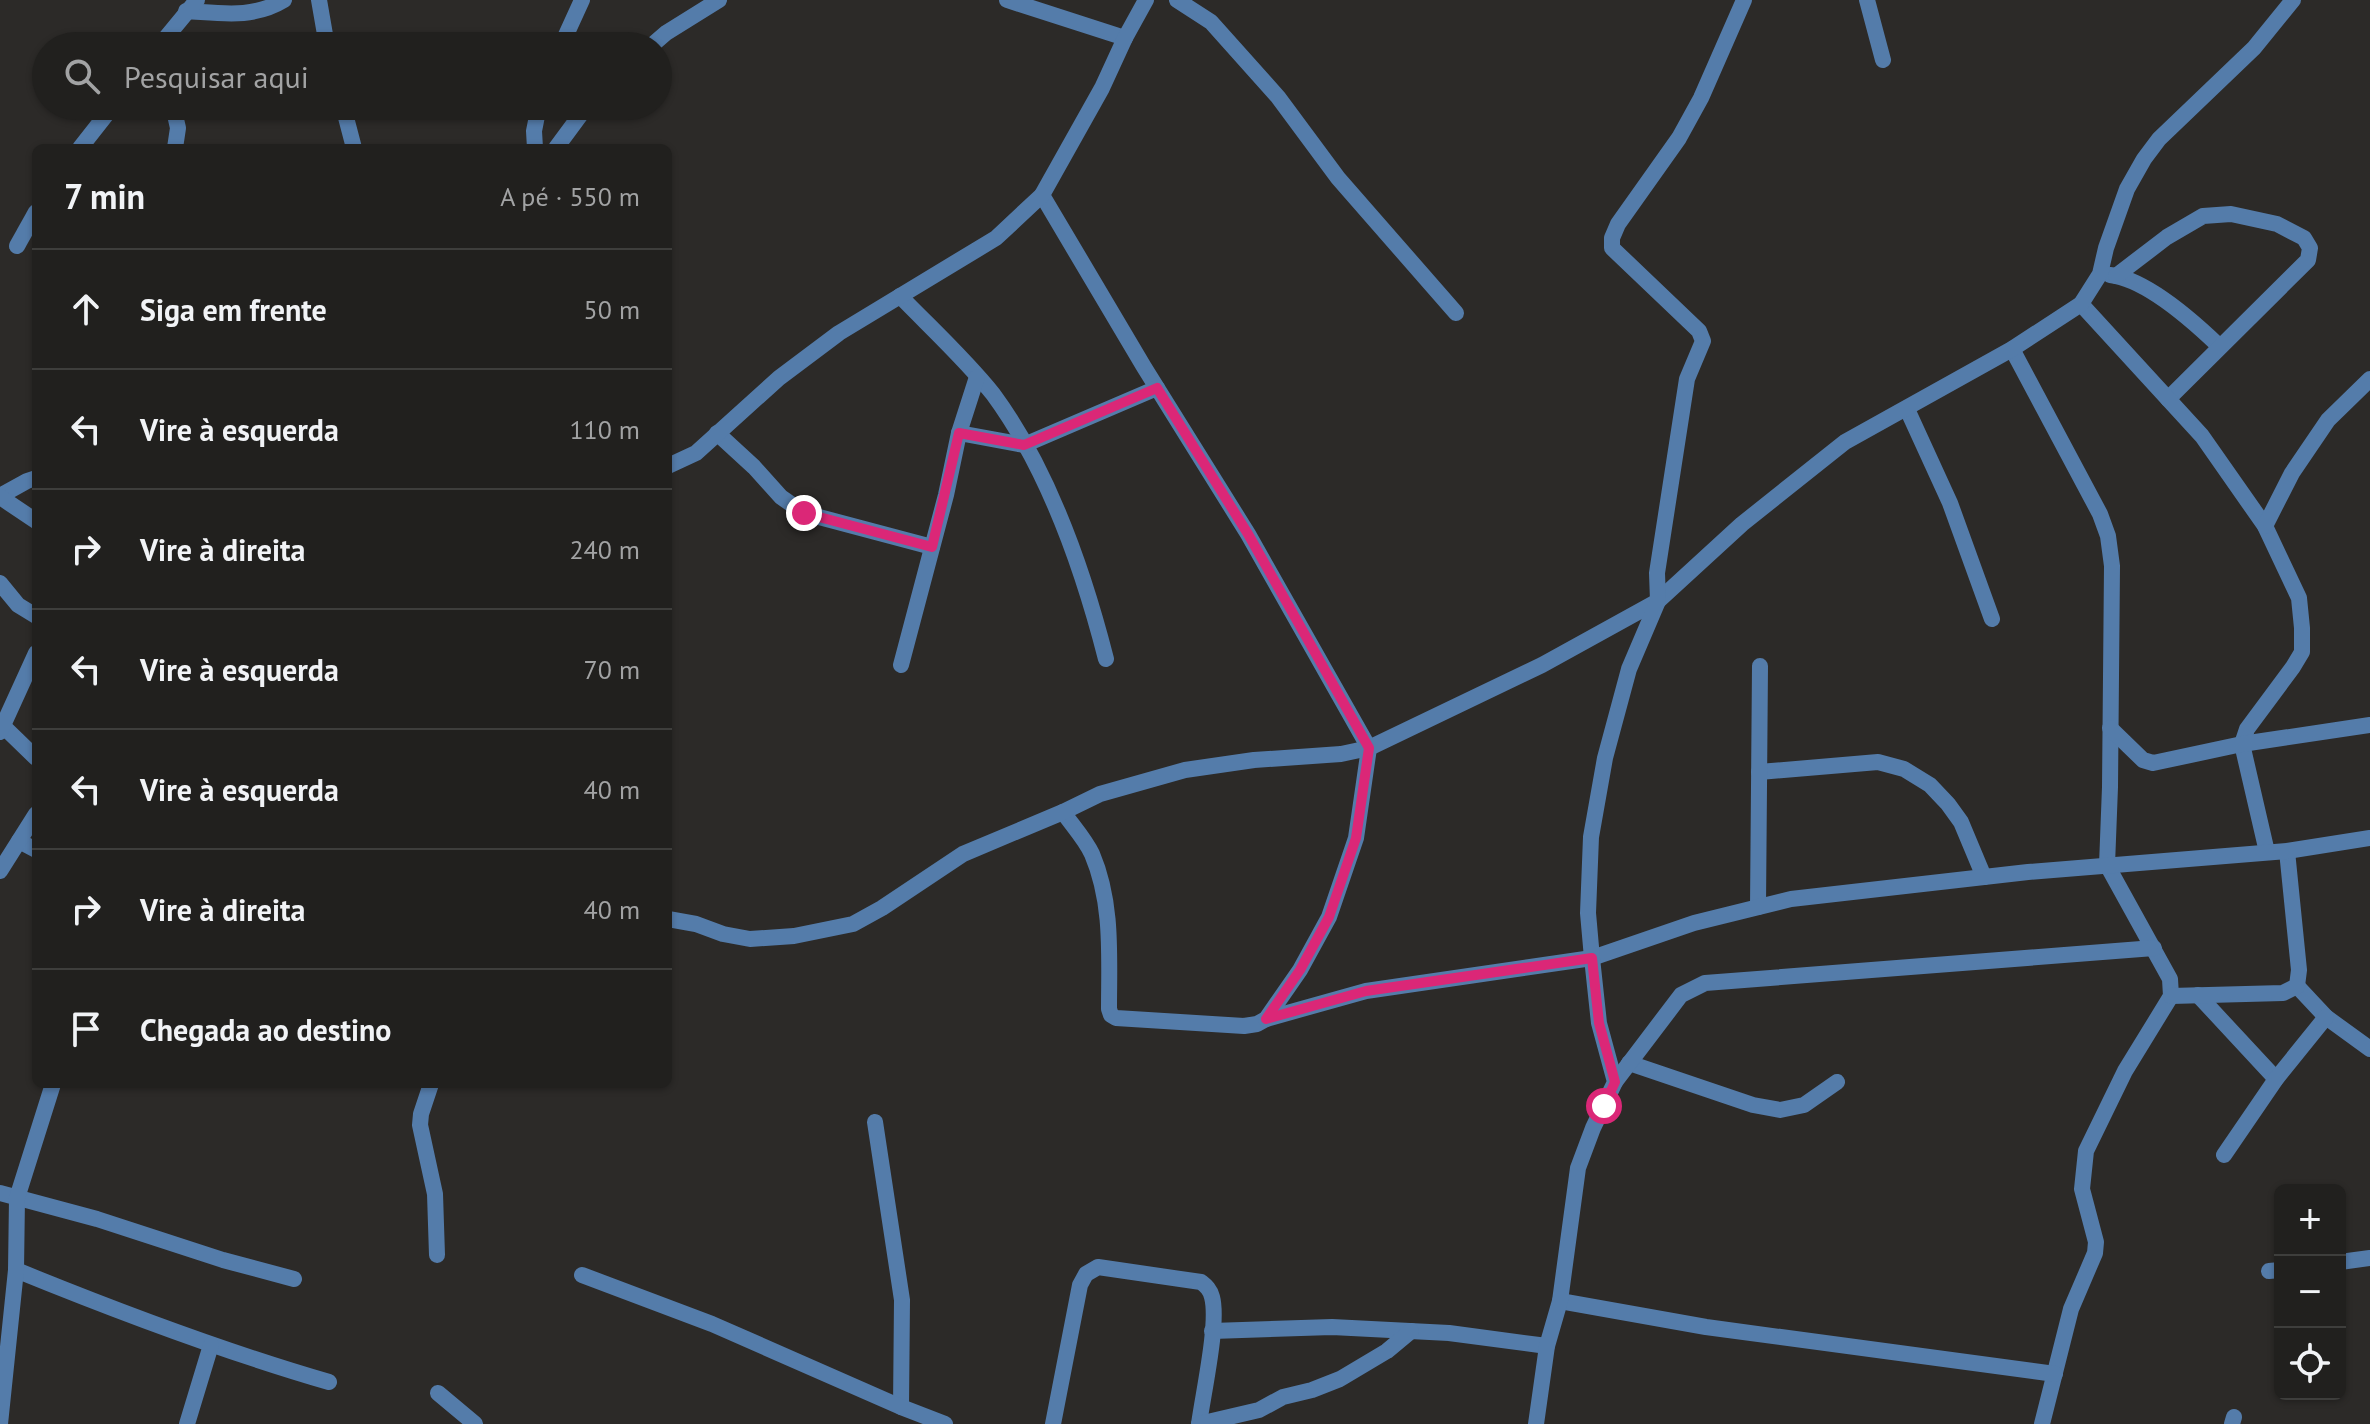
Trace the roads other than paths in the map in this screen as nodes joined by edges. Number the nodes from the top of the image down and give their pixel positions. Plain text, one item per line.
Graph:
1 (284, 0) edge
2 (319, 0) edge
3 (582, 0) edge
4 (719, 0) edge
5 (1007, 0) edge
6 (1146, 0) edge
7 (1177, 0) edge
8 (1744, 0) edge
9 (1867, 0) edge
10 (2293, 0) edge
11 (192, 6) edge
12 (171, 32) edge
13 (325, 32) edge
14 (567, 32) edge
15 (668, 32) edge
16 (1125, 38) junction
17 (1883, 60) dead end
18 (102, 120) edge
19 (176, 120) edge
20 (347, 120) edge
21 (536, 120) edge
22 (577, 120) edge
23 (83, 144) edge
24 (176, 144) edge
25 (353, 144) edge
26 (535, 144) edge
27 (559, 144) edge
28 (1042, 195) junction
29 (32, 219) edge
30 (17, 246) dead end
31 (2108, 275) junction
32 (900, 296) junction
33 (2081, 304) junction
34 (1456, 313) dead end
35 (2219, 346) junction
36 (2012, 349) junction
37 (977, 377) junction
38 (2370, 379) edge
39 (1157, 388) junction
40 (2168, 399) junction
41 (1907, 409) junction
42 (717, 433) junction
43 (959, 433) junction
44 (1024, 445) junction
45 (672, 464) edge
46 (32, 479) edge
47 (0, 496) edge
48 (32, 518) edge
49 (2265, 526) junction
50 (932, 547) junction
51 (0, 583) edge
52 (1658, 601) junction
53 (32, 614) edge
54 (1992, 619) dead end
55 (1106, 659) dead end
56 (32, 662) edge
57 (901, 665) dead end
58 (1760, 666) dead end
59 (2370, 725) edge
60 (2110, 728) junction
61 (2, 729) edge
62 (2242, 744) junction
63 (1369, 748) junction
64 (32, 755) edge
65 (1759, 772) junction
66 (1063, 812) junction
67 (32, 820) edge
68 (2370, 838) edge
69 (19, 841) junction
70 (32, 848) edge
71 (2287, 851) junction
72 (2267, 852) junction
73 (2107, 865) junction
74 (0, 871) edge
75 (1984, 877) junction
76 (1758, 907) junction
77 (672, 920) edge
78 (2154, 948) junction
79 (1592, 958) junction
80 (2297, 986) junction
81 (2198, 995) junction
82 (2171, 996) junction
83 (2326, 1017) junction
84 (1266, 1019) junction
85 (2370, 1049) edge
86 (1629, 1063) junction
87 (2276, 1079) junction
88 (1615, 1082) junction
89 (1837, 1082) dead end
90 (52, 1088) edge
91 (428, 1088) edge
92 (875, 1122) dead end
93 (2224, 1155) dead end
94 (0, 1193) edge
95 (17, 1198) junction
96 (437, 1255) dead end
97 (2370, 1258) edge
98 (2346, 1261) edge
99 (16, 1270) junction
100 (582, 1275) dead end
101 (294, 1279) dead end
102 (1560, 1301) junction
103 (1212, 1331) junction
104 (1411, 1331) junction
105 (211, 1345) junction
106 (1547, 1346) junction
107 (2055, 1374) junction
108 (329, 1382) dead end
109 (438, 1393) dead end
110 (901, 1407) junction
111 (0, 1424) edge
112 (187, 1424) edge
113 (475, 1424) edge
114 (945, 1424) edge
115 (1053, 1424) edge
116 (1199, 1424) edge
117 (1536, 1424) edge
118 (2042, 1424) edge

1 - 11 street
2 - 13 street
3 - 14 street
4 - 15 street
5 - 16 street
6 - 16 street
7 - 34 street
8 - 52 street
9 - 17 street
10 - 31 street
11 - 12 street
16 - 28 street
18 - 23 street
19 - 24 street
20 - 25 street
21 - 26 street
22 - 27 street
28 - 32 street
28 - 39 street
29 - 30 street
31 - 33 street
31 - 35 street
31 - 35 street
32 - 37 street
32 - 42 street
33 - 36 street
33 - 40 street
35 - 40 street
36 - 41 street
36 - 60 street
37 - 43 street
37 - 44 street
38 - 49 street
39 - 44 street
39 - 63 street
40 - 49 street
41 - 52 street
41 - 54 street
42 - 45 street
42 - 50 street
43 - 44 street
43 - 50 street
44 - 55 street
46 - 47 street
47 - 48 street
49 - 62 street
50 - 57 street
51 - 53 street
52 - 63 street
52 - 79 street
56 - 61 street
58 - 65 street
59 - 62 street
60 - 62 street
60 - 73 street
61 - 64 street
62 - 72 street
63 - 66 street
63 - 84 street
65 - 75 street
65 - 76 street
66 - 77 street
66 - 84 street
67 - 69 street
68 - 71 street
69 - 70 street
69 - 74 street
71 - 72 street
71 - 80 street
72 - 73 street
73 - 75 street
73 - 78 street
75 - 76 street
76 - 79 street
78 - 82 street
78 - 86 street
79 - 84 street
79 - 88 street
80 - 81 street
80 - 83 street
81 - 82 street
81 - 87 street
82 - 107 street
83 - 85 street
83 - 87 street
86 - 88 street
86 - 89 street
87 - 93 street
88 - 102 street
90 - 95 street
91 - 96 street
92 - 110 street
94 - 95 street
95 - 99 street
95 - 101 street
97 - 98 street
99 - 105 street
99 - 111 street
100 - 110 street
102 - 106 street
102 - 107 street
103 - 104 street
103 - 115 street
103 - 116 street
104 - 106 street
104 - 116 street
105 - 108 street
105 - 112 street
106 - 117 street
107 - 118 street
109 - 113 street
110 - 114 street

